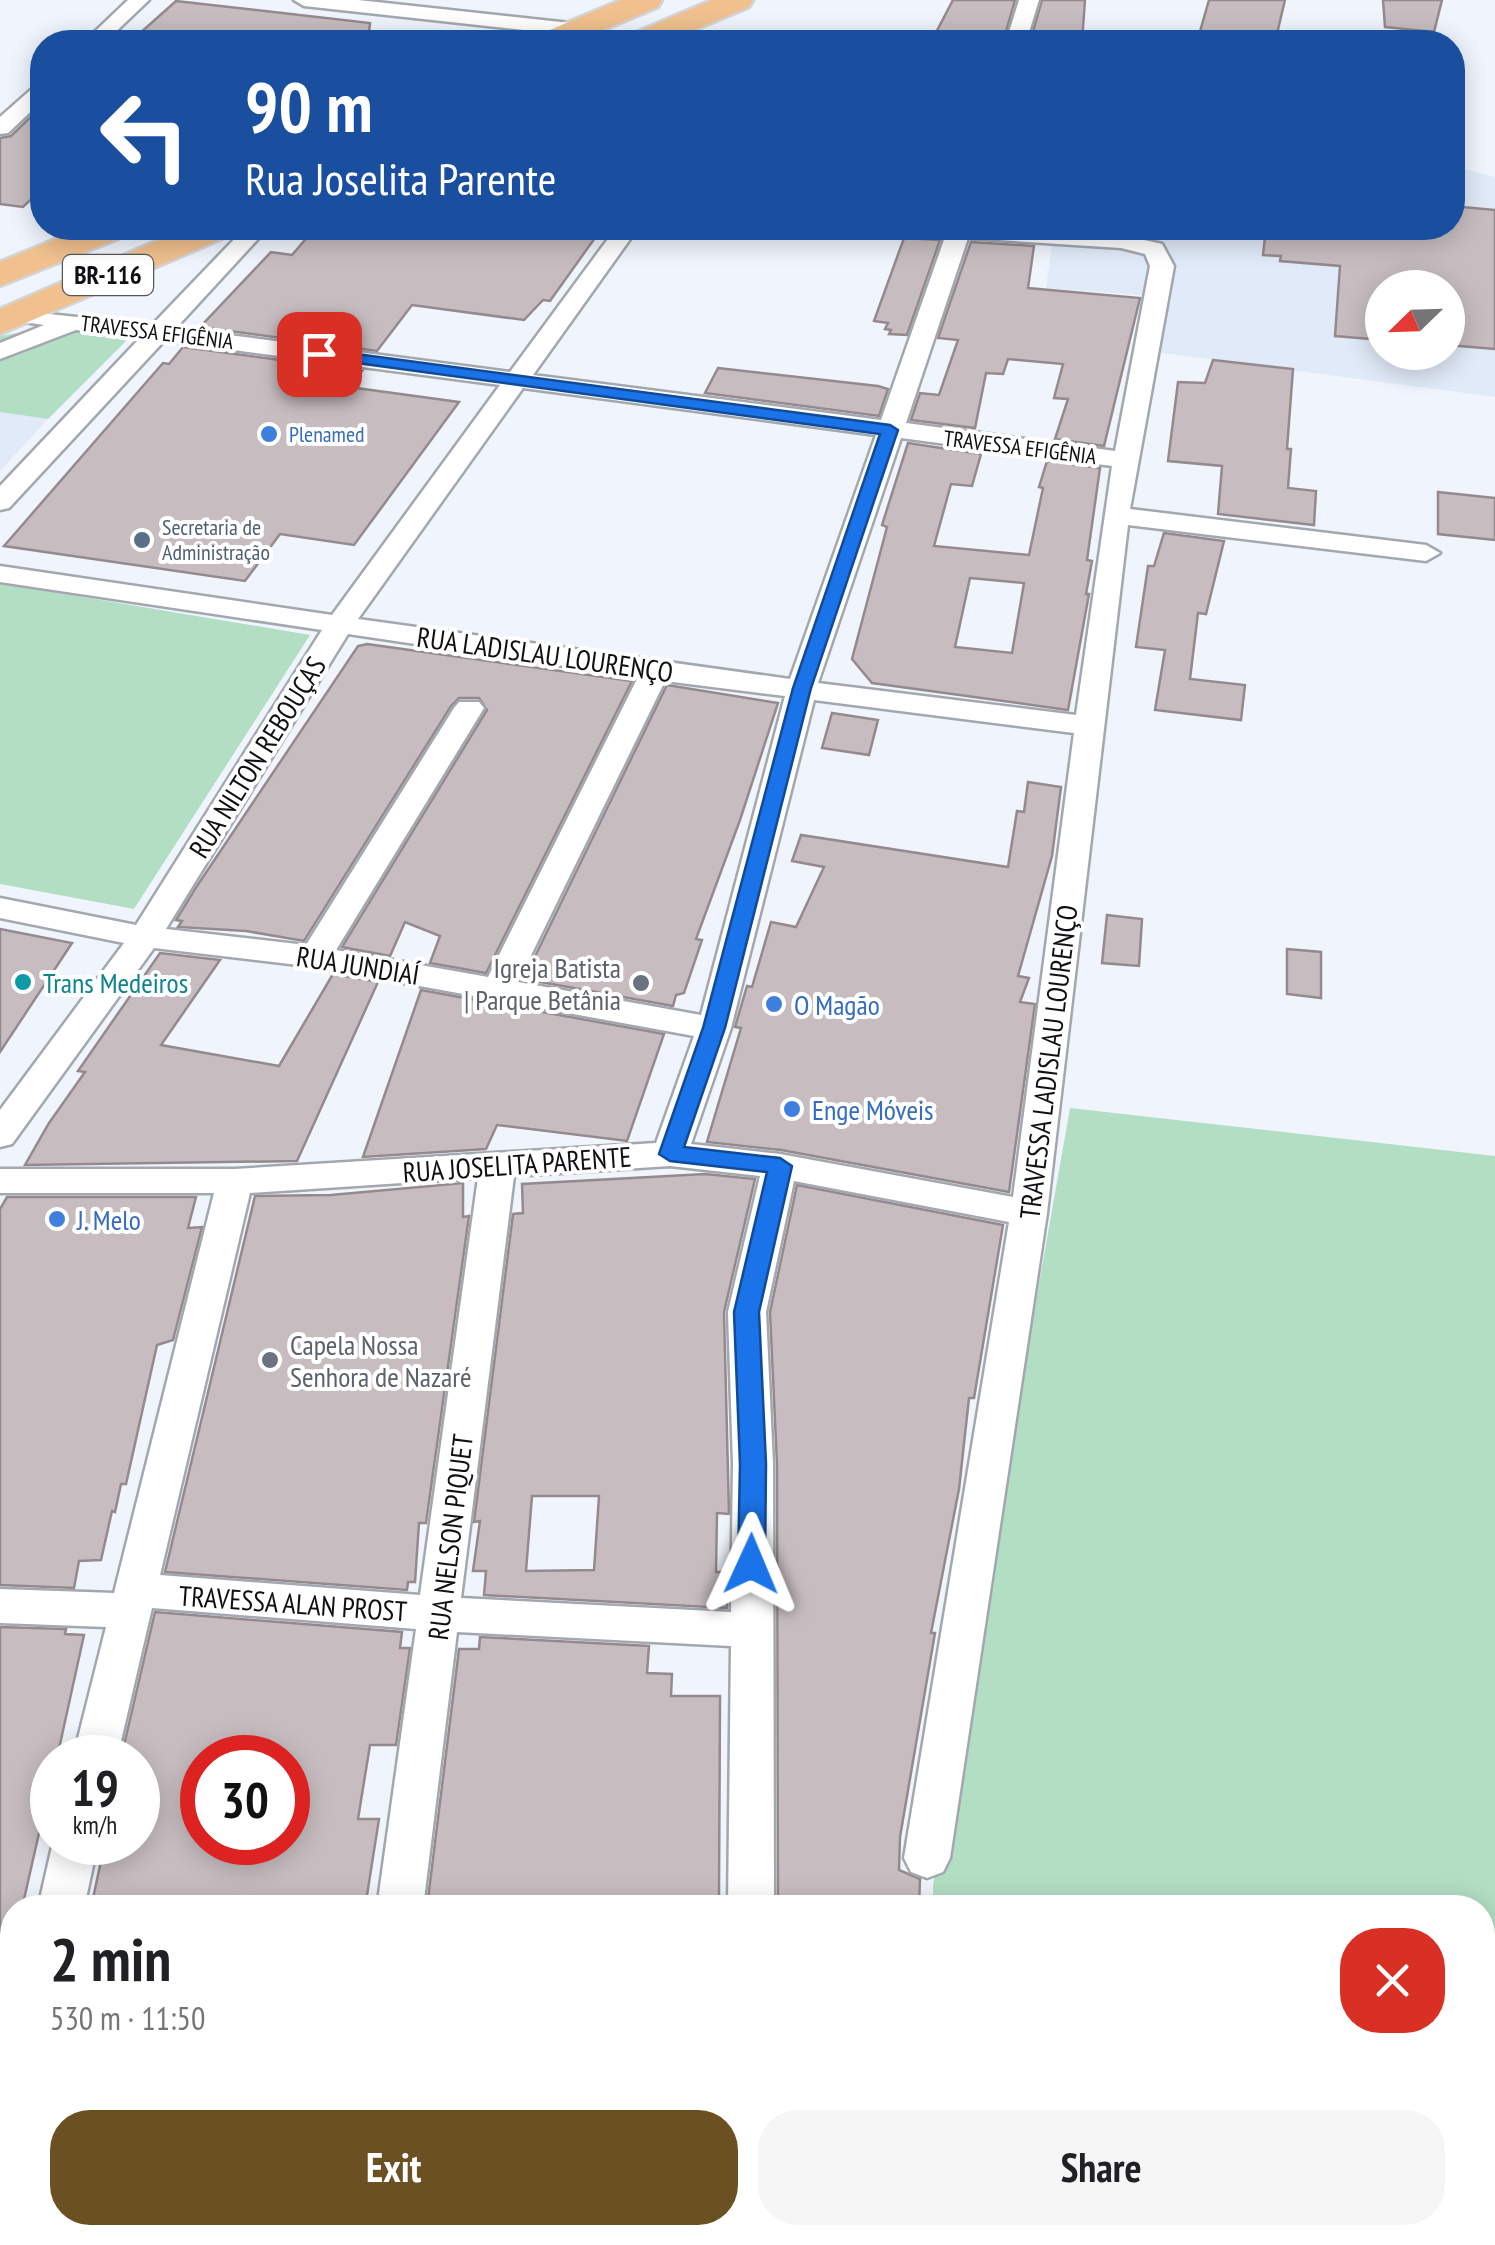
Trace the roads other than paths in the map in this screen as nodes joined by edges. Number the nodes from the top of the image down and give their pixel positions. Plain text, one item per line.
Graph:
1 (140, 0) edge
2 (304, 0) edge
3 (647, 0) edge
4 (738, 0) edge
5 (1029, 0) edge
6 (107, 30) edge
7 (578, 30) joint
8 (669, 30) edge
9 (1020, 30) edge
10 (30, 100) edge
11 (3, 123) edge
12 (30, 125) edge
13 (83, 240) edge
14 (188, 240) edge
15 (246, 240) edge
16 (618, 240) edge
17 (956, 240) edge
18 (1111, 240) edge
19 (0, 275) edge
20 (9, 319) edge
21 (76, 322) junction
22 (161, 332) junction
23 (0, 352) edge
24 (516, 380) junction
25 (890, 430) junction
26 (1128, 460) junction
27 (0, 502) edge
28 (1116, 515) junction
29 (1426, 553) dead end
30 (0, 574) edge
31 (340, 624) junction
32 (656, 671) junction
33 (802, 688) junction
34 (469, 708) dead end
35 (1091, 726) junction
36 (0, 908) edge
37 (145, 937) junction
38 (315, 957) junction
39 (498, 990) junction
40 (714, 1028) junction
41 (0, 1135) edge
42 (670, 1154) junction
43 (498, 1166) junction
44 (780, 1166) junction
45 (0, 1181) edge
46 (235, 1181) junction
47 (1028, 1214) junction
48 (132, 1601) junction
49 (0, 1606) edge
50 (441, 1614) junction
51 (750, 1630) junction
52 (100, 1735) edge
53 (927, 1858) dead end
54 (70, 1865) edge
55 (63, 1895) edge
56 (402, 1895) edge
57 (751, 1895) edge

1 - 6 street
2 - 7 street
3 - 7 highway
4 - 8 highway
5 - 9 street
10 - 11 street
11 - 12 street
13 - 19 highway, BR-116
14 - 20 highway, BR-116
15 - 22 street
16 - 24 street, RUA NILTON REBOUÇAS
17 - 25 street
18 - 26 street, TRAVESSA LADISLAU LOURENÇO
20 - 21 street, TRAVESSA EFIGÊNIA
21 - 22 street, TRAVESSA EFIGÊNIA
21 - 23 street
22 - 24 street, TRAVESSA EFIGÊNIA
22 - 27 street
24 - 25 street, TRAVESSA EFIGÊNIA
24 - 31 street, RUA NILTON REBOUÇAS
25 - 26 street, TRAVESSA EFIGÊNIA
25 - 33 street
26 - 28 street, TRAVESSA LADISLAU LOURENÇO
28 - 29 street
28 - 35 street, TRAVESSA LADISLAU LOURENÇO
30 - 31 street, RUA LADISLAU LOURENÇO
31 - 32 street, RUA LADISLAU LOURENÇO
31 - 37 street, RUA NILTON REBOUÇAS
32 - 33 street, RUA LADISLAU LOURENÇO
32 - 39 street
33 - 35 street, RUA LADISLAU LOURENÇO
33 - 40 street
34 - 38 street
35 - 47 street, TRAVESSA LADISLAU LOURENÇO
36 - 37 street, RUA JUNDIAÍ
37 - 38 street, RUA JUNDIAÍ
37 - 41 street, RUA NILTON REBOUÇAS
38 - 39 street, RUA JUNDIAÍ
39 - 40 street, RUA JUNDIAÍ
40 - 42 street
42 - 43 street, RUA JOSELITA PARENTE
42 - 44 street, RUA JOSELITA PARENTE
43 - 46 street, RUA JOSELITA PARENTE
43 - 50 street, RUA NELSON PIQUET
44 - 47 street, RUA JOSELITA PARENTE
44 - 51 street
45 - 46 street, RUA JOSELITA PARENTE
46 - 48 street
47 - 53 street, TRAVESSA LADISLAU LOURENÇO
48 - 49 street, TRAVESSA ALAN PROST
48 - 50 street, TRAVESSA ALAN PROST
48 - 52 street
50 - 51 street, TRAVESSA ALAN PROST
50 - 56 street, RUA NELSON PIQUET
51 - 57 street
54 - 55 street

